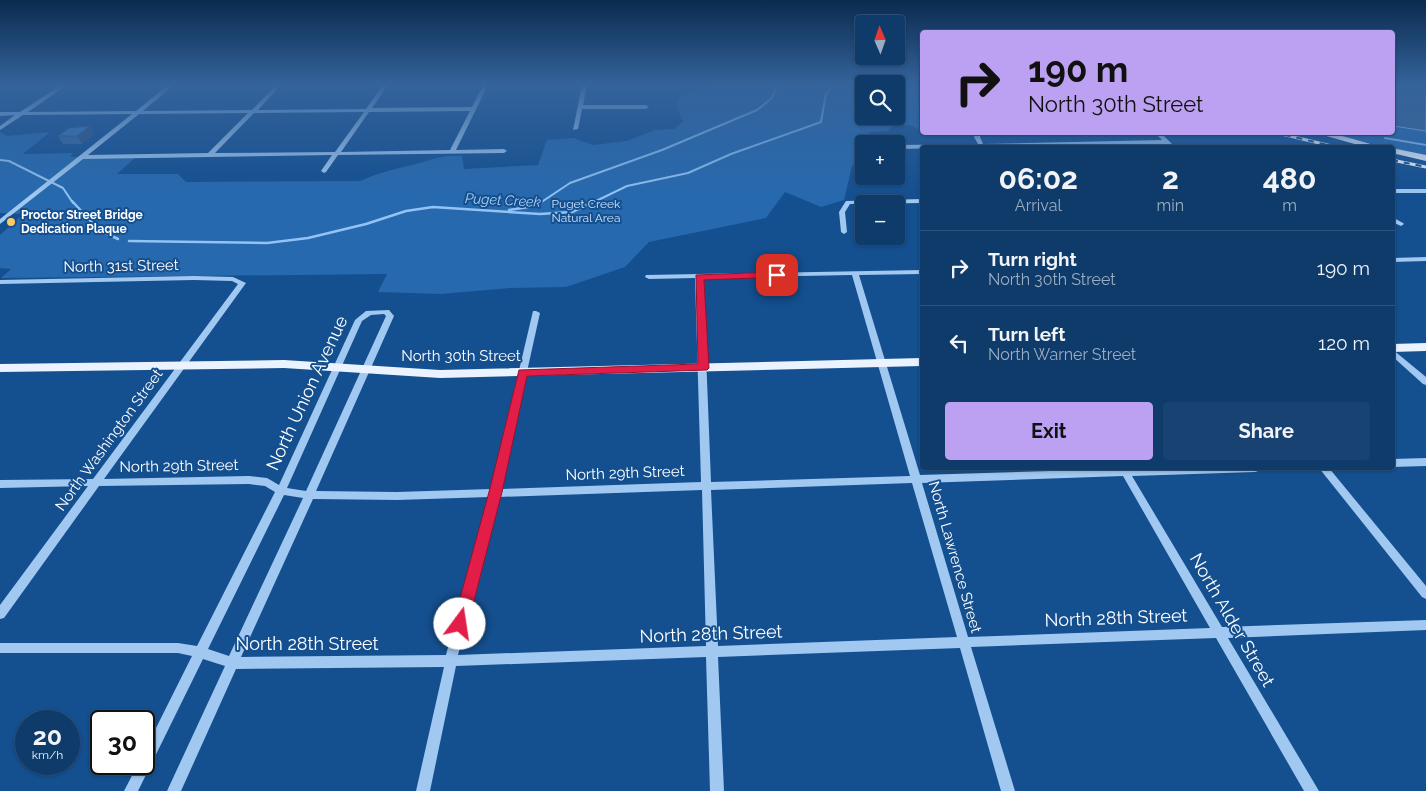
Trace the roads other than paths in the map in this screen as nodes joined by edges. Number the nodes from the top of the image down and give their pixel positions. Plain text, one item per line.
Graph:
1 (127, 122) edge
2 (243, 122) edge
3 (359, 122) edge
4 (467, 122) edge
5 (577, 122) edge
6 (575, 129) dead end
7 (1159, 135) edge
8 (1328, 135) edge
9 (1167, 142) junction
10 (1084, 145) edge
11 (1170, 145) edge
12 (1369, 145) edge
13 (905, 147) edge
14 (920, 147) edge
15 (504, 151) dead end
16 (1395, 151) edge
17 (452, 152) junction
18 (336, 154) junction
19 (210, 155) junction
20 (1426, 158) edge
21 (80, 159) junction
22 (324, 171) dead end
23 (1395, 191) edge
24 (1426, 191) edge
25 (920, 201) edge
26 (848, 202) joint
27 (1395, 221) edge
28 (0, 222) edge
29 (1401, 224) dead end
30 (844, 232) dead end
31 (1426, 259) edge
32 (1395, 260) edge
33 (920, 272) edge
34 (855, 273) junction
35 (648, 277) dead end
36 (699, 277) junction
37 (0, 282) edge
38 (242, 282) joint
39 (536, 313) dead end
40 (1426, 347) edge
41 (1395, 349) edge
42 (1395, 352) edge
43 (920, 362) edge
44 (882, 363) junction
45 (182, 365) junction
46 (0, 368) edge
47 (337, 368) junction
48 (703, 368) junction
49 (366, 371) junction
50 (522, 372) junction
51 (1426, 382) edge
52 (1426, 462) edge
53 (1395, 463) edge
54 (1124, 470) edge
55 (1326, 470) edge
56 (916, 478) junction
57 (98, 482) junction
58 (0, 484) edge
59 (707, 486) junction
60 (281, 491) junction
61 (495, 492) junction
62 (310, 495) junction
63 (1426, 594) edge
64 (0, 614) edge
65 (1426, 624) edge
66 (1219, 632) junction
67 (964, 641) junction
68 (0, 648) edge
69 (200, 652) junction
70 (712, 652) junction
71 (451, 661) junction
72 (233, 663) junction
73 (131, 791) edge
74 (174, 791) edge
75 (423, 791) edge
76 (717, 791) edge
77 (1008, 791) edge
78 (1312, 791) edge

1 - 21 street
2 - 19 street
3 - 18 street
4 - 17 street
5 - 6 street
7 - 9 street
8 - 12 main road
9 - 10 street
9 - 11 street
13 - 14 street
15 - 17 street
16 - 20 main road
17 - 18 street
18 - 19 street
18 - 22 street
19 - 21 street
21 - 28 street
23 - 24 street
25 - 26 street
26 - 30 street
27 - 29 street
31 - 32 street
33 - 34 street
34 - 36 street
34 - 44 street, North Lawrence Street
35 - 36 street
36 - 48 street
37 - 38 street, North 31st Street
38 - 45 street, North Washington Street
39 - 50 street
40 - 41 main road
42 - 51 street
43 - 44 main road, North 30th Street
44 - 48 main road, North 30th Street
44 - 56 street, North Lawrence Street
45 - 46 main road, North 30th Street
45 - 47 main road, North 30th Street
45 - 57 street, North Washington Street
47 - 49 main road, North 30th Street
47 - 49 street, North Union Avenue
47 - 60 street, North Union Avenue
48 - 50 main road, North 30th Street
48 - 59 street
49 - 50 main road, North 30th Street
49 - 62 street, North Union Avenue
50 - 61 street
52 - 53 street
54 - 56 street, North 29th Street
54 - 66 street, North Alder Street
55 - 63 street
56 - 59 street, North 29th Street
56 - 67 street, North Lawrence Street
57 - 58 street, North 29th Street
57 - 60 street, North 29th Street
57 - 64 street, North Washington Street
59 - 61 street, North 29th Street
59 - 70 street
60 - 62 street, North 29th Street
60 - 69 street, North Union Avenue
61 - 62 street, North 29th Street
61 - 71 street
62 - 72 street, North Union Avenue
65 - 66 street, North 28th Street
66 - 67 street, North 28th Street
66 - 78 street, North Alder Street
67 - 70 street, North 28th Street
67 - 77 street, North Lawrence Street
68 - 69 street, North 28th Street
69 - 72 street, North 28th Street
69 - 73 street, North Union Avenue
70 - 71 street, North 28th Street
70 - 76 street
71 - 72 street, North 28th Street
71 - 75 street
72 - 74 street, North Union Avenue

